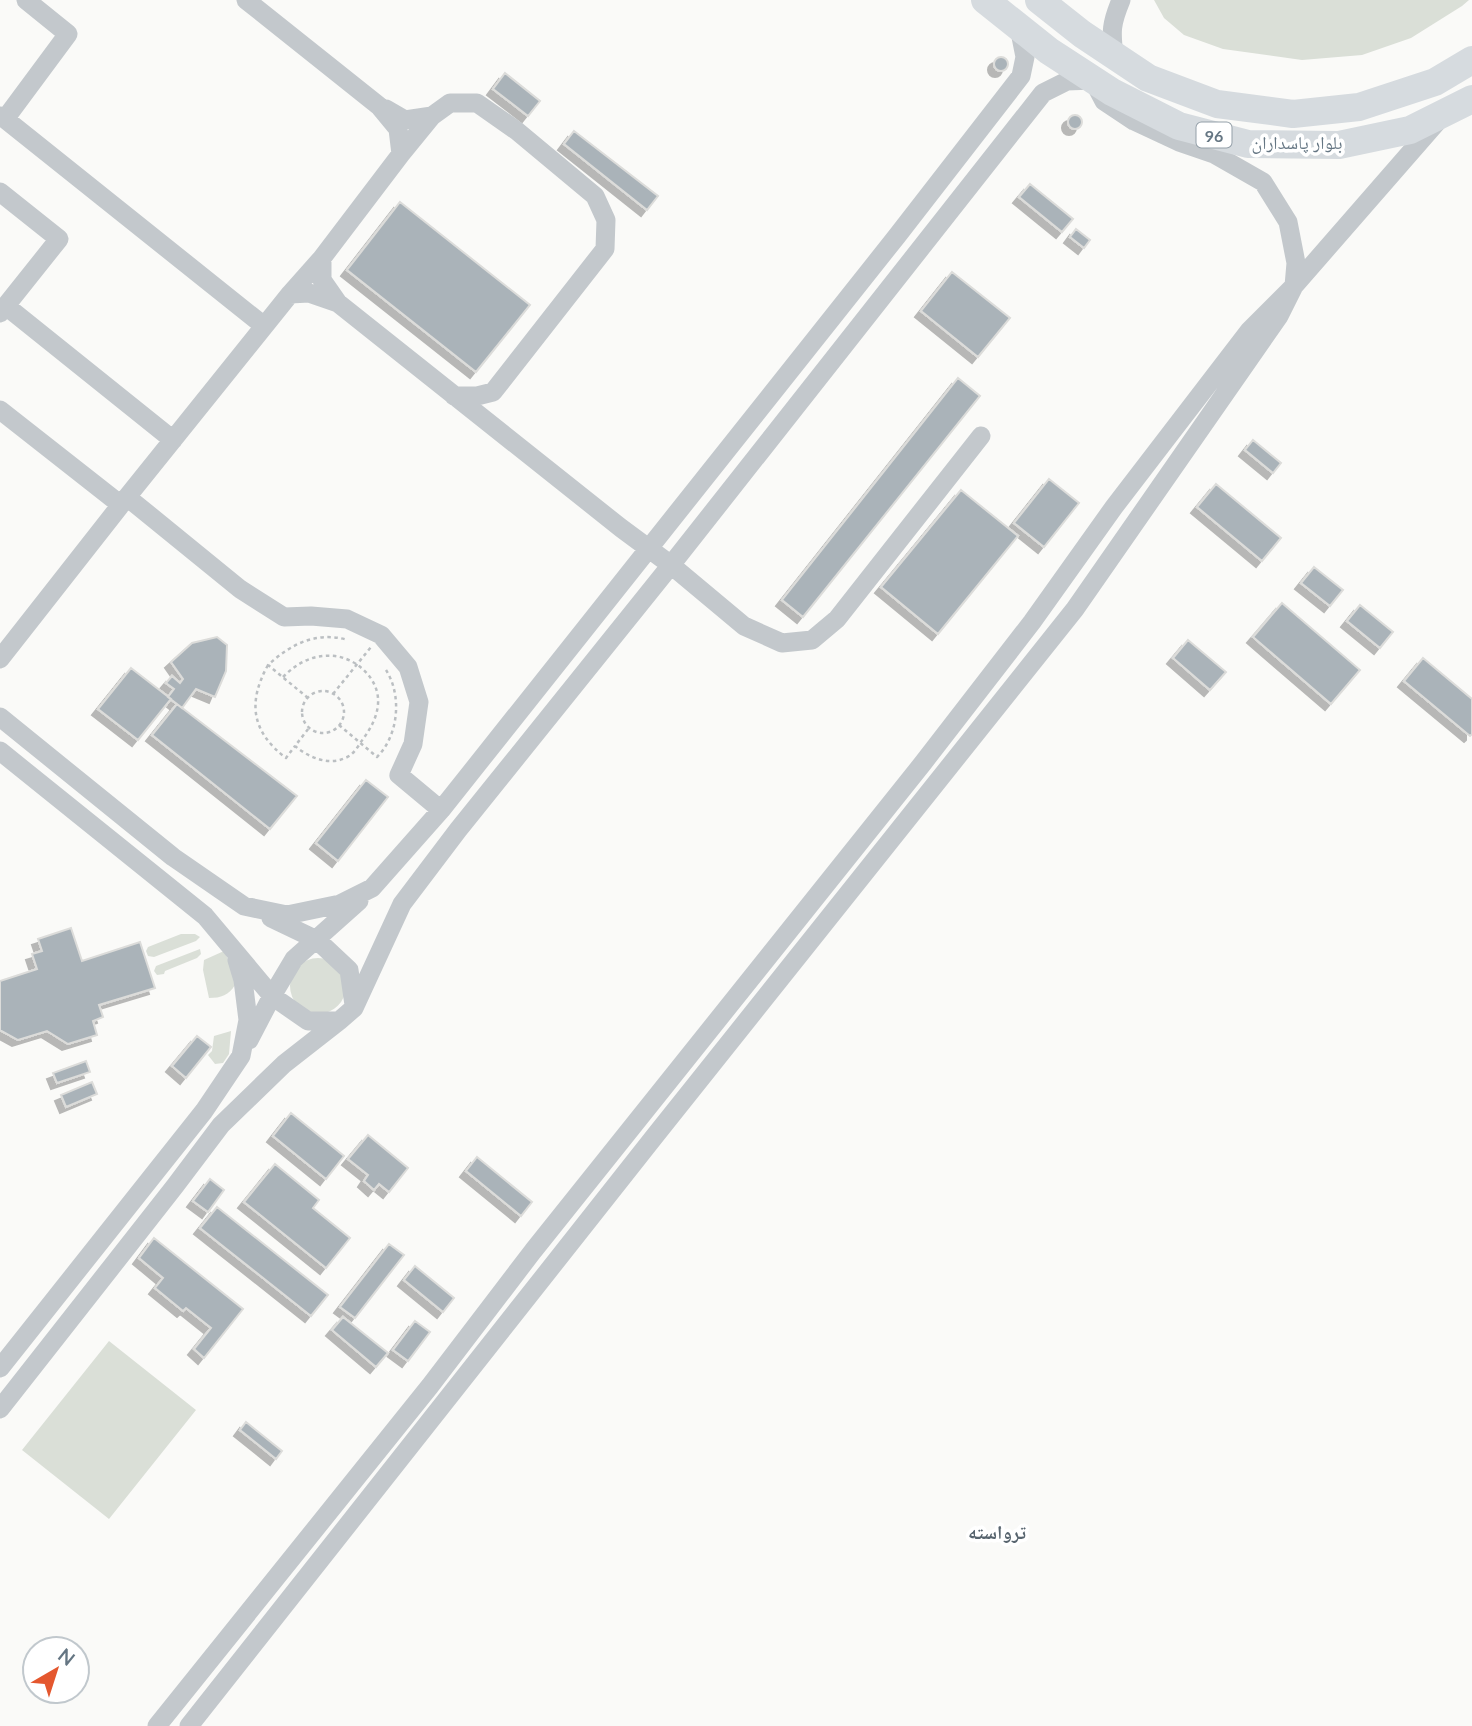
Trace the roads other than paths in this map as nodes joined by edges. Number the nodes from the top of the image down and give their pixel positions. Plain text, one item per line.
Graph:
1 (26, 0) edge
2 (246, 0) edge
3 (985, 0) edge
4 (1038, 0) edge
5 (1046, 0) edge
6 (1063, 0) edge
7 (1121, 0) edge
8 (1019, 27) junction
9 (1048, 51) junction
10 (1114, 56) junction
11 (1472, 60) edge
12 (1021, 76) junction
13 (1093, 80) junction
14 (1472, 99) edge
15 (379, 106) junction
16 (1445, 113) junction
17 (432, 116) junction
18 (2, 117) edge
19 (401, 154) junction
20 (0, 192) edge
21 (322, 258) junction
22 (1294, 286) junction
23 (289, 294) junction
24 (338, 303) junction
25 (3, 309) edge
26 (264, 326) junction
27 (493, 391) junction
28 (454, 396) junction
29 (0, 410) edge
30 (503, 434) junction
31 (981, 436) dead end
32 (173, 440) junction
33 (124, 501) junction
34 (649, 549) junction
35 (671, 565) junction
36 (0, 659) edge
37 (0, 717) edge
38 (0, 751) edge
39 (441, 810) junction
40 (372, 888) junction
41 (244, 906) junction
42 (317, 940) junction
43 (233, 948) junction
44 (272, 996) junction
45 (354, 1008) junction
46 (339, 1021) junction
47 (240, 1056) junction
48 (0, 1368) edge
49 (0, 1409) edge
50 (158, 1726) edge
51 (190, 1726) edge

1 - 18 lane
2 - 15 lane
3 - 8 highway, بلوار پاسداران / 96
4 - 10 highway, بلوار پاسداران / 96
5 - 6 lane
7 - 10 lane
8 - 9 highway, بلوار پاسداران / 96
8 - 12 lane
9 - 12 lane
9 - 13 highway, بلوار پاسداران / 96
10 - 11 highway, بلوار پاسداران / 96
12 - 34 lane
13 - 16 highway, بلوار پاسداران / 96
13 - 22 lane
13 - 35 lane
14 - 16 highway, بلوار پاسداران / 96
15 - 17 lane
15 - 19 lane
16 - 22 lane
17 - 19 lane
17 - 27 lane
18 - 26 lane
19 - 21 lane
20 - 25 lane
21 - 23 lane
21 - 24 lane
22 - 50 lane
22 - 51 lane
23 - 24 lane
23 - 26 lane
24 - 28 lane
25 - 32 lane
26 - 32 lane
27 - 28 lane
27 - 30 lane
28 - 30 lane
29 - 33 lane
30 - 34 lane
31 - 35 lane
32 - 33 lane
33 - 36 lane
33 - 39 lane
34 - 35 lane
34 - 39 lane
35 - 45 lane
37 - 41 lane
38 - 43 lane
39 - 40 lane
40 - 41 lane
40 - 42 lane
41 - 42 lane
42 - 44 lane
42 - 45 lane
43 - 44 lane
43 - 47 lane
44 - 46 lane
44 - 47 lane
45 - 46 lane
46 - 49 lane
47 - 48 lane

